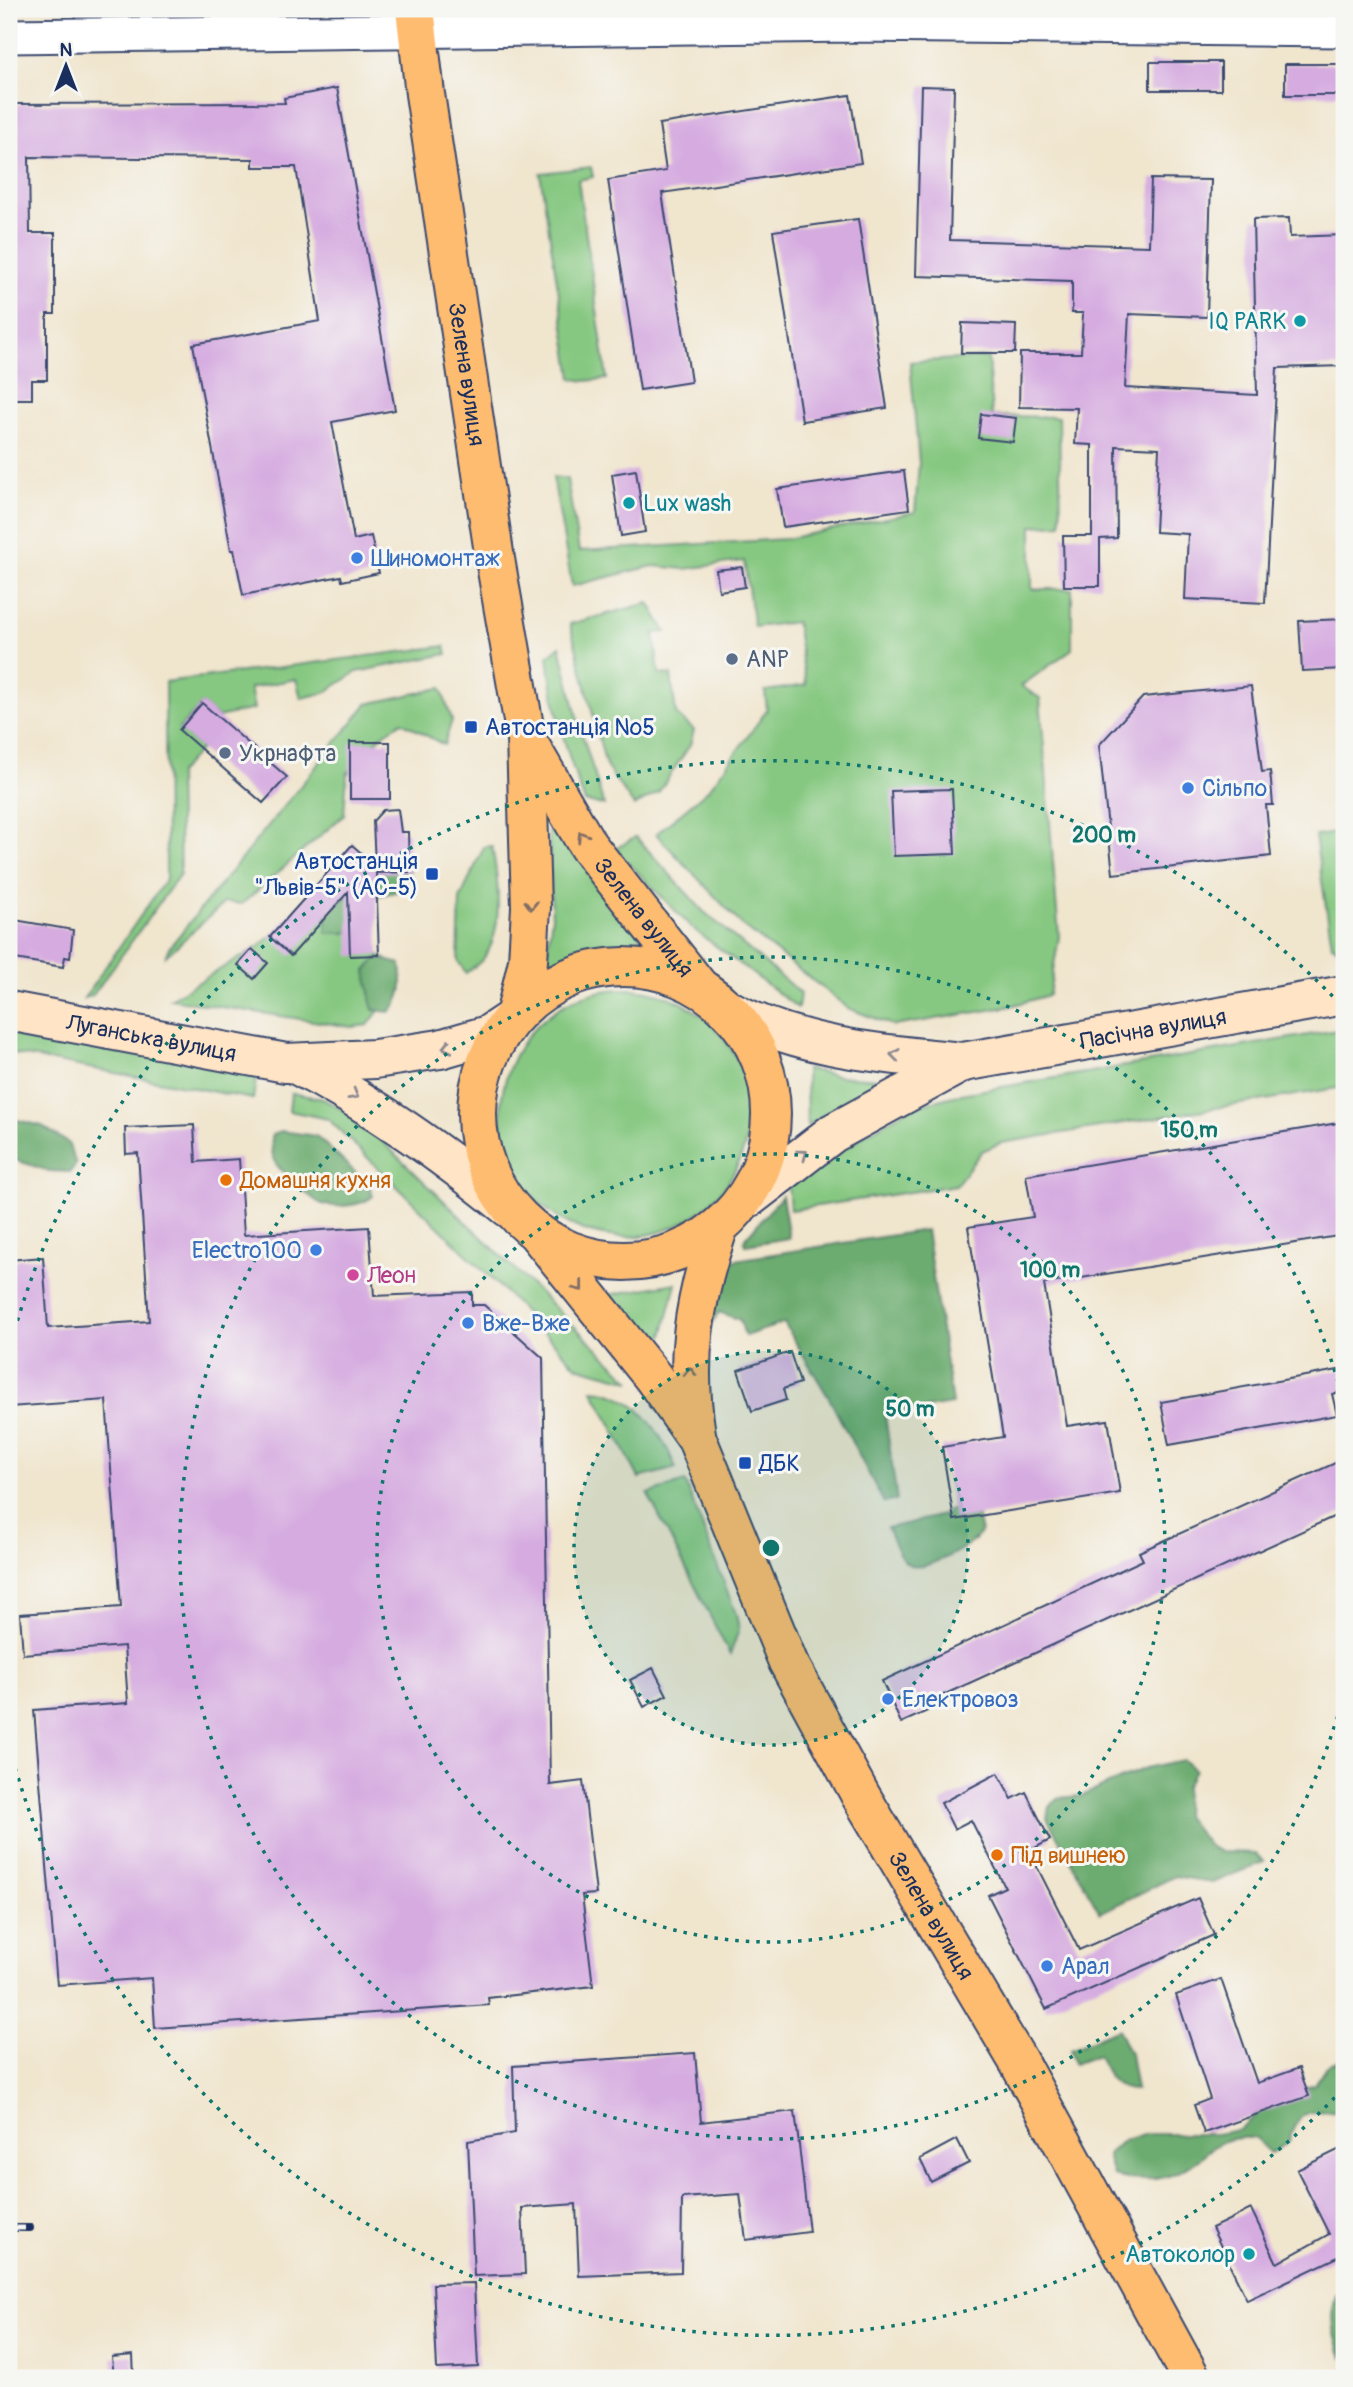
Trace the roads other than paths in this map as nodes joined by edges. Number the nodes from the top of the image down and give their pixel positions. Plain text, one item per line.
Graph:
1 (416, 20) edge
2 (1344, 30) edge
3 (9, 36) edge
4 (526, 738) junction
5 (1344, 995) edge
6 (711, 997) junction
7 (9, 1011) edge
8 (513, 1017) junction
9 (963, 1062) junction
10 (293, 1063) junction
11 (750, 1197) junction
12 (509, 1208) junction
13 (718, 1229) junction
14 (537, 1233) junction
15 (697, 1440) junction
16 (1191, 2378) edge

1 - 2 street
1 - 3 street
1 - 4 main road, Зелена вулиця
6 -> 4 main road, Зелена вулиця
4 -> 8 main road, Зелена вулиця
5 - 9 main road, Пасічна вулиця
6 - 8 main road
9 -> 6 main road, Пасічна вулиця
6 - 11 main road, Зелена вулиця
7 - 10 main road, Луганська вулиця
8 -> 10 main road, Луганська вулиця
8 - 12 main road
11 -> 9 main road, Пасічна вулиця
10 -> 12 main road, Луганська вулиця
11 - 13 main road
12 - 14 main road
13 - 14 main road
15 -> 13 main road, Зелена вулиця
14 -> 15 main road, Зелена вулиця
15 - 16 main road, Зелена вулиця

